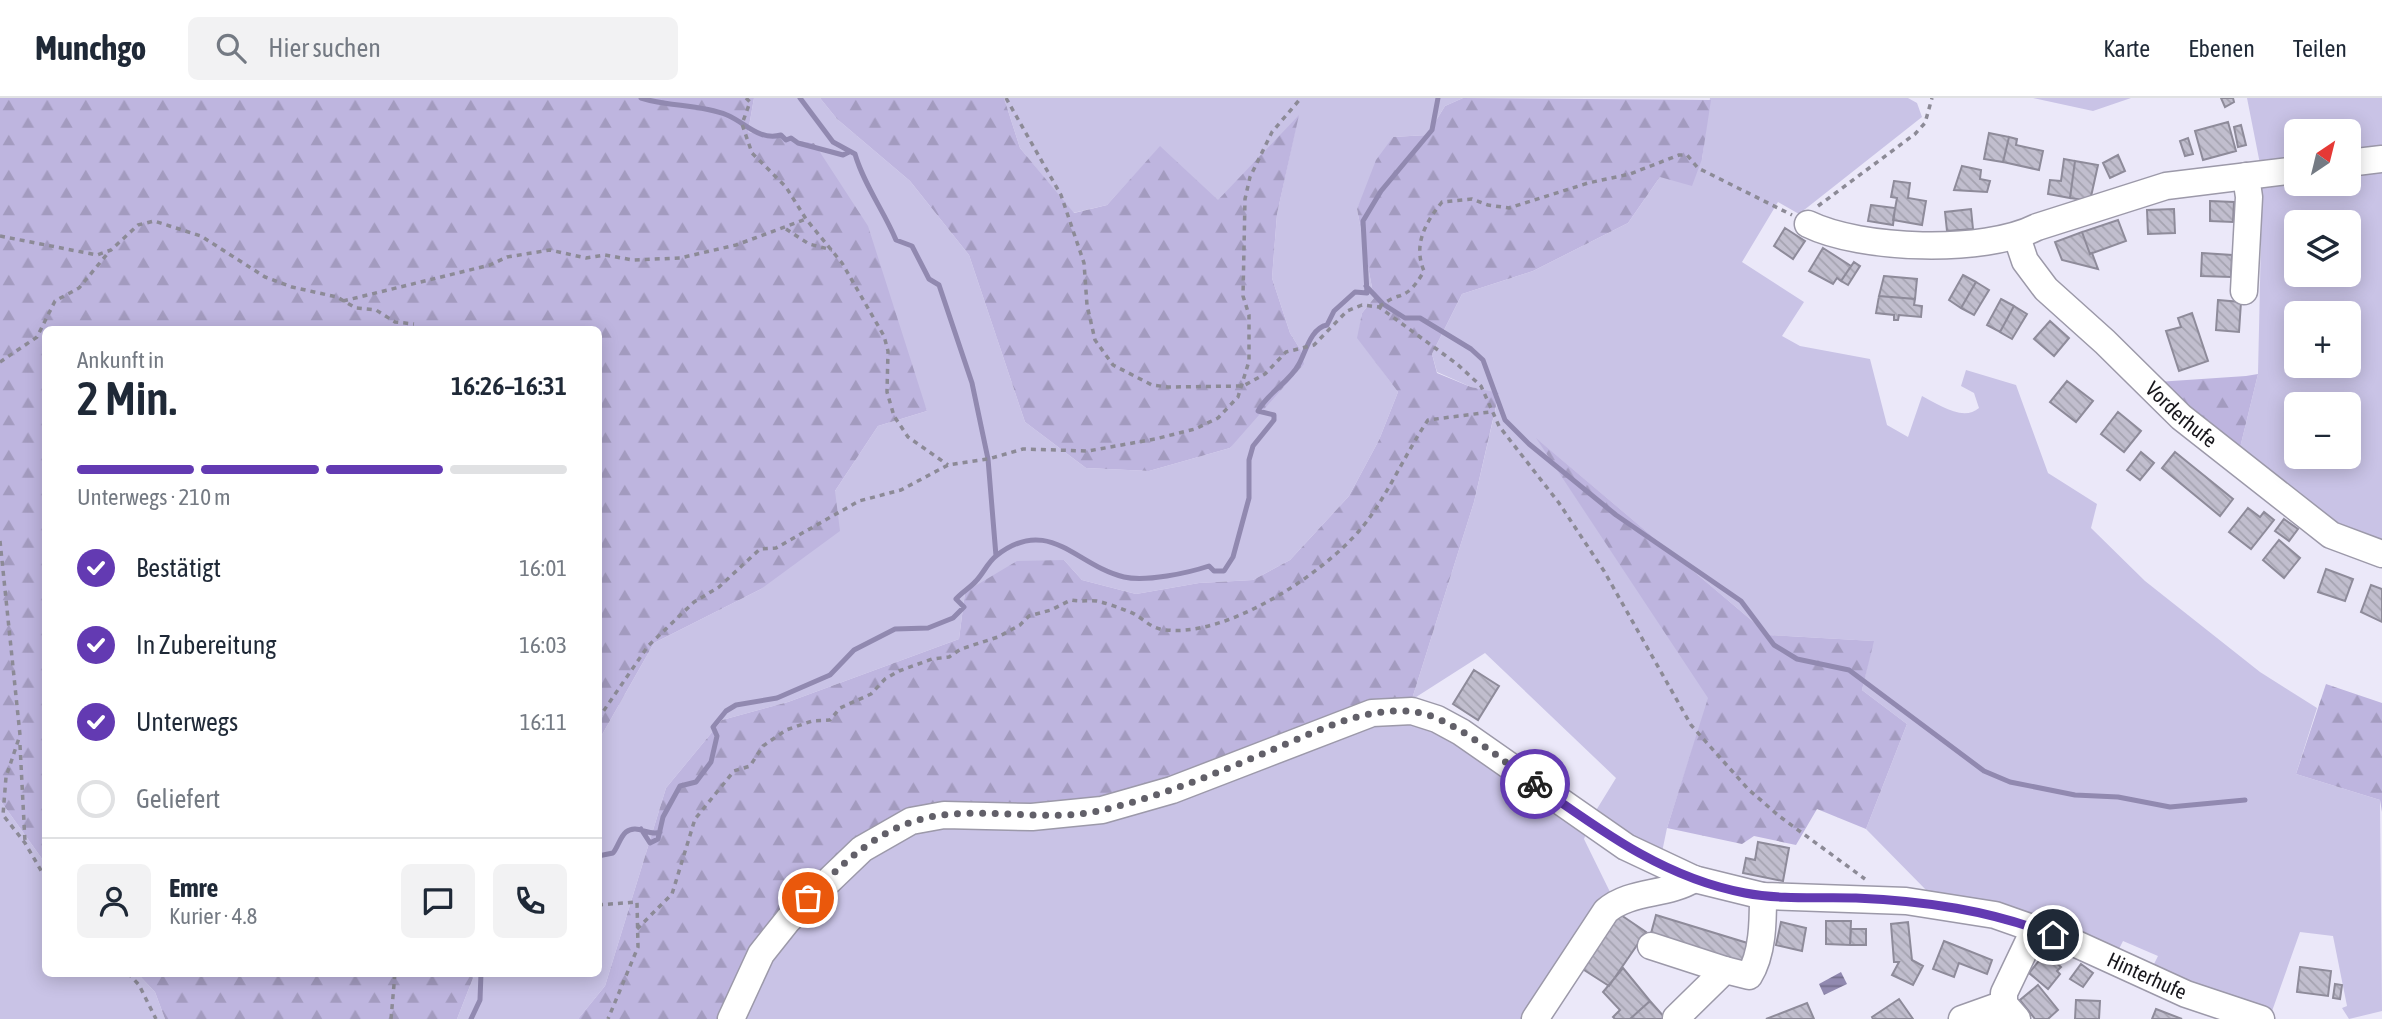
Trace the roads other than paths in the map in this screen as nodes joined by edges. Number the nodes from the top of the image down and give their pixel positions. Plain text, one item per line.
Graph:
1 (2382, 159) edge
2 (2361, 161) edge
3 (2284, 171) edge
4 (2246, 176) junction
5 (1808, 224) road end
6 (2017, 237) junction
7 (2244, 291) dead end
8 (2382, 554) edge
9 (1694, 879) junction
10 (1763, 896) junction
11 (2035, 928) junction
12 (1651, 946) dead end
13 (1726, 970) junction
14 (2011, 1012) edge
15 (1676, 1018) edge
16 (731, 1019) edge
17 (1535, 1019) edge
18 (1962, 1019) edge
19 (2261, 1019) edge

1 - 2 street
3 - 4 street
4 - 6 street
4 - 7 street
5 - 6 street
6 - 8 street, Vorderhufe
9 - 10 street, Hinterhufe
9 - 16 street, Hinterhufe
9 - 17 street
10 - 11 street, Hinterhufe
10 - 13 street
11 - 14 street
11 - 19 street, Hinterhufe
12 - 13 street
13 - 15 street
14 - 18 street

